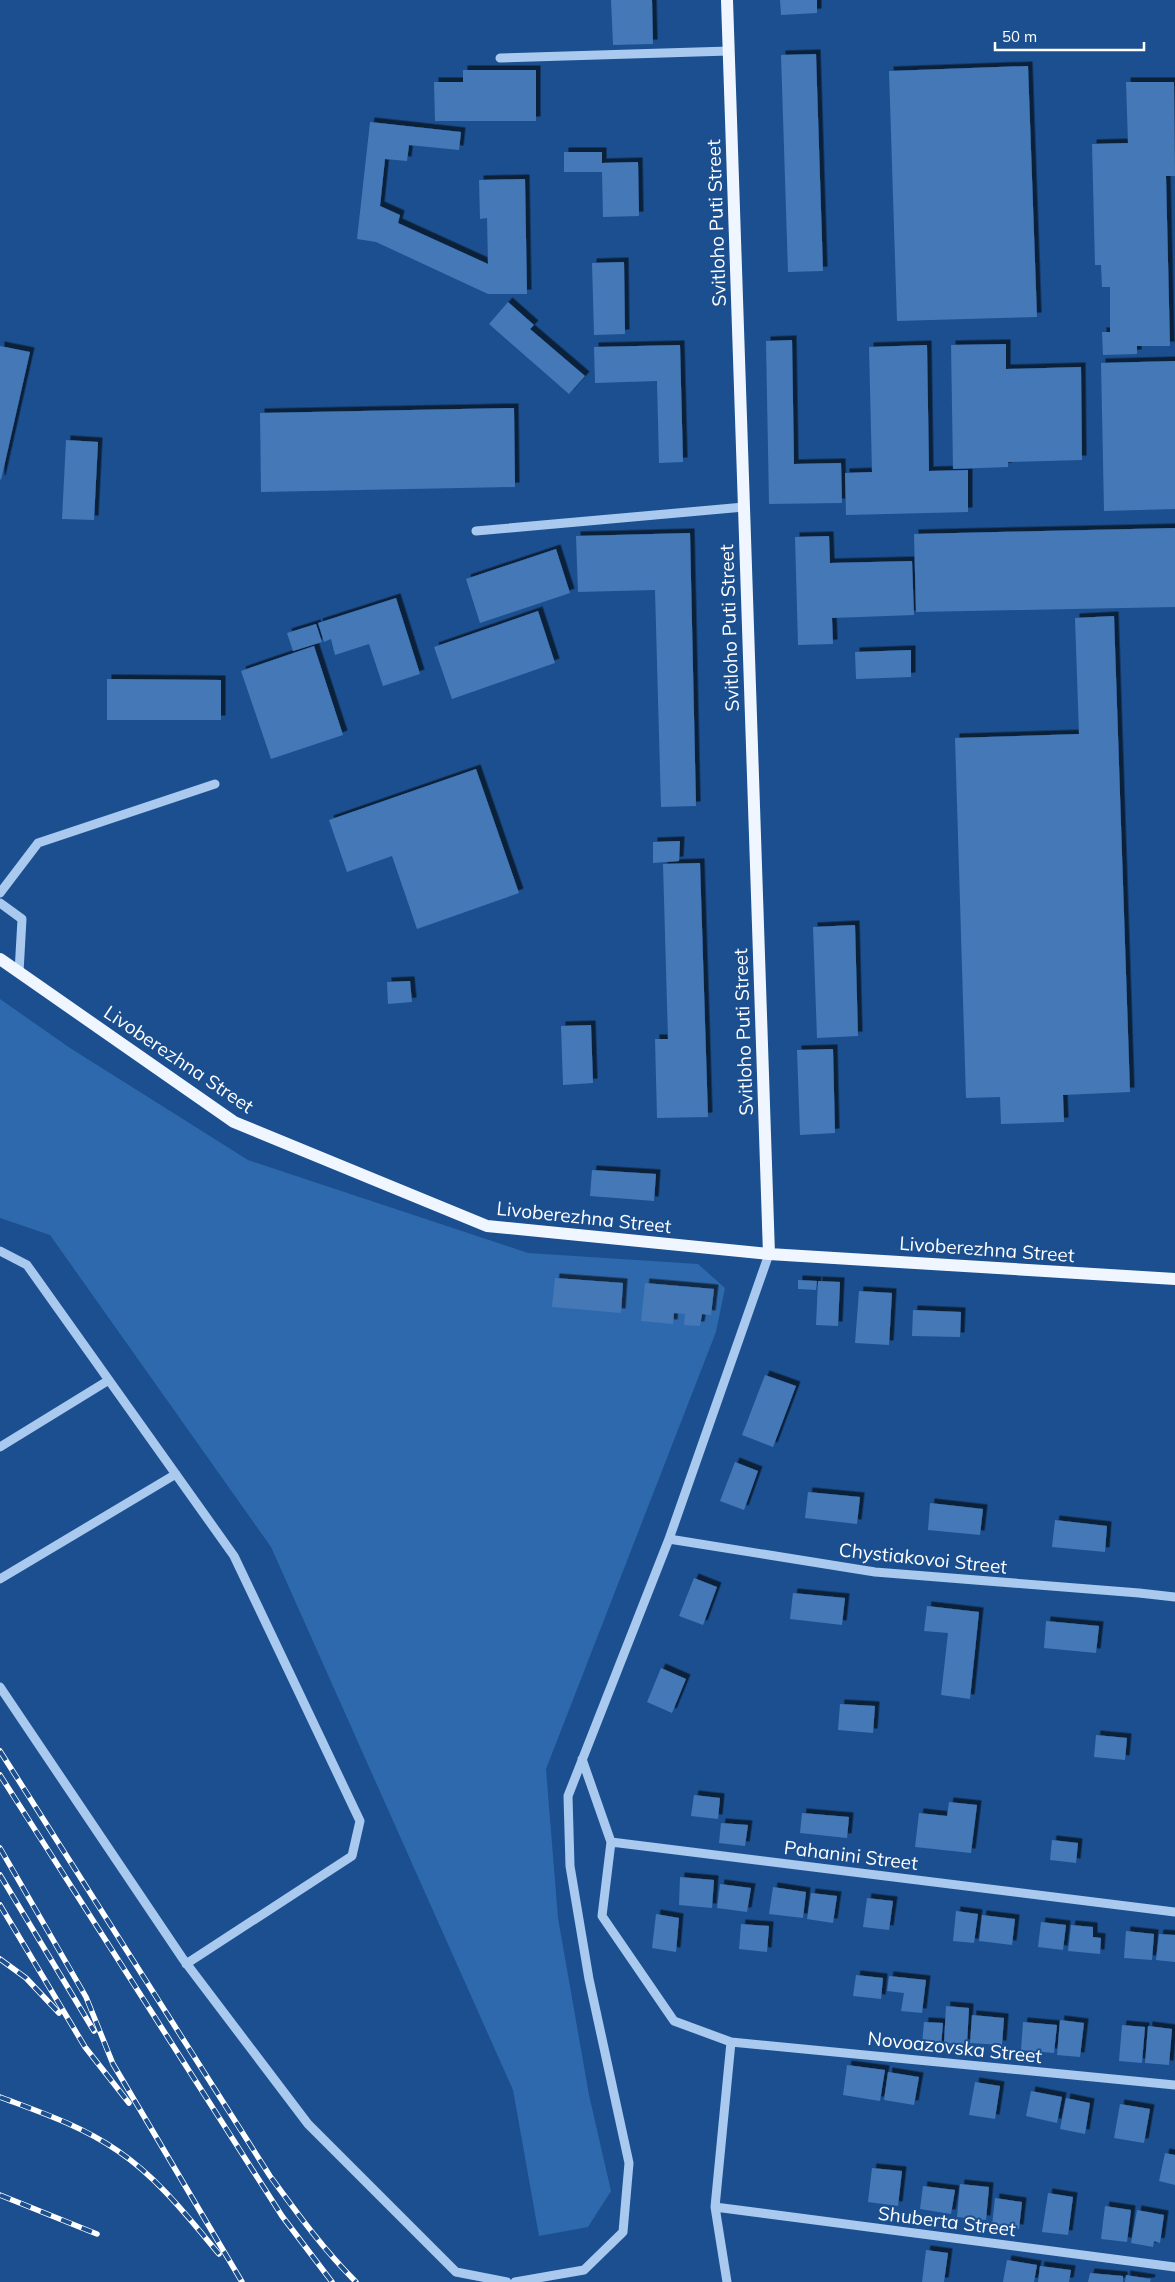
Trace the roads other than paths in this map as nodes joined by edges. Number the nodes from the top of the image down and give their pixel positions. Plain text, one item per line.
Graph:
1 (727, 0) edge
2 (729, 52) junction
3 (500, 58) dead end
4 (744, 507) junction
5 (476, 531) dead end
6 (215, 784) dead end
7 (0, 893) edge
8 (0, 903) edge
9 (0, 959) edge
10 (19, 972) junction
11 (0, 1251) edge
12 (769, 1254) junction
13 (1175, 1280) edge
14 (109, 1380) junction
15 (0, 1447) edge
16 (176, 1474) junction
17 (669, 1539) junction
18 (0, 1579) edge
19 (1175, 1597) edge
20 (0, 1687) edge
21 (582, 1759) junction
22 (611, 1842) junction
23 (1175, 1912) edge
24 (186, 1964) junction
25 (731, 2042) junction
26 (1175, 2085) edge
27 (715, 2207) junction
28 (1175, 2267) edge
29 (507, 2282) edge
30 (515, 2282) edge
31 (727, 2282) edge

1 - 2 main road, Svitloho Puti Street
2 - 3 street
2 - 4 main road, Svitloho Puti Street
4 - 5 street
4 - 12 main road, Svitloho Puti Street
6 - 7 street
8 - 10 street
9 - 10 main road, Livoberezhna Street
10 - 12 main road, Livoberezhna Street
11 - 14 street
12 - 13 main road, Livoberezhna Street
12 - 17 street
14 - 15 street
14 - 16 street
16 - 18 street
16 - 24 street
17 - 19 street, Chystiakovoi Street
17 - 21 street
20 - 24 street
21 - 22 street
21 - 30 street
22 - 23 street, Pahanini Street
22 - 25 street, Novoazovska Street
24 - 29 street
25 - 26 street, Novoazovska Street
25 - 27 street
27 - 28 street, Shuberta Street
27 - 31 street

